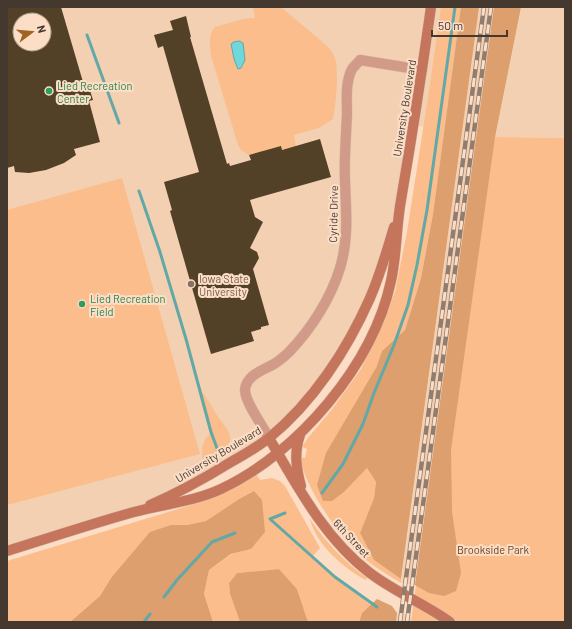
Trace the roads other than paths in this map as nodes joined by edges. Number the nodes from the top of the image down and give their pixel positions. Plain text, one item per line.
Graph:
1 (431, 7) edge
2 (422, 70) junction
3 (399, 212) junction
4 (300, 433) junction
5 (269, 438) junction
6 (278, 454) junction
7 (305, 497) junction
8 (136, 512) junction
9 (7, 551) edge
10 (450, 622) edge

1 - 2 main road, University Boulevard
2 - 3 main road, University Boulevard
2 - 5 street, Cyride Drive
3 - 4 main road, University Boulevard
3 - 5 main road, University Boulevard
4 - 6 main road, University Boulevard
4 - 7 main road
5 - 6 main road, 6th Street
5 - 8 main road, University Boulevard
6 - 7 main road, 6th Street
6 - 8 main road, University Boulevard
7 - 10 main road, 6th Street
8 - 9 main road, University Boulevard

